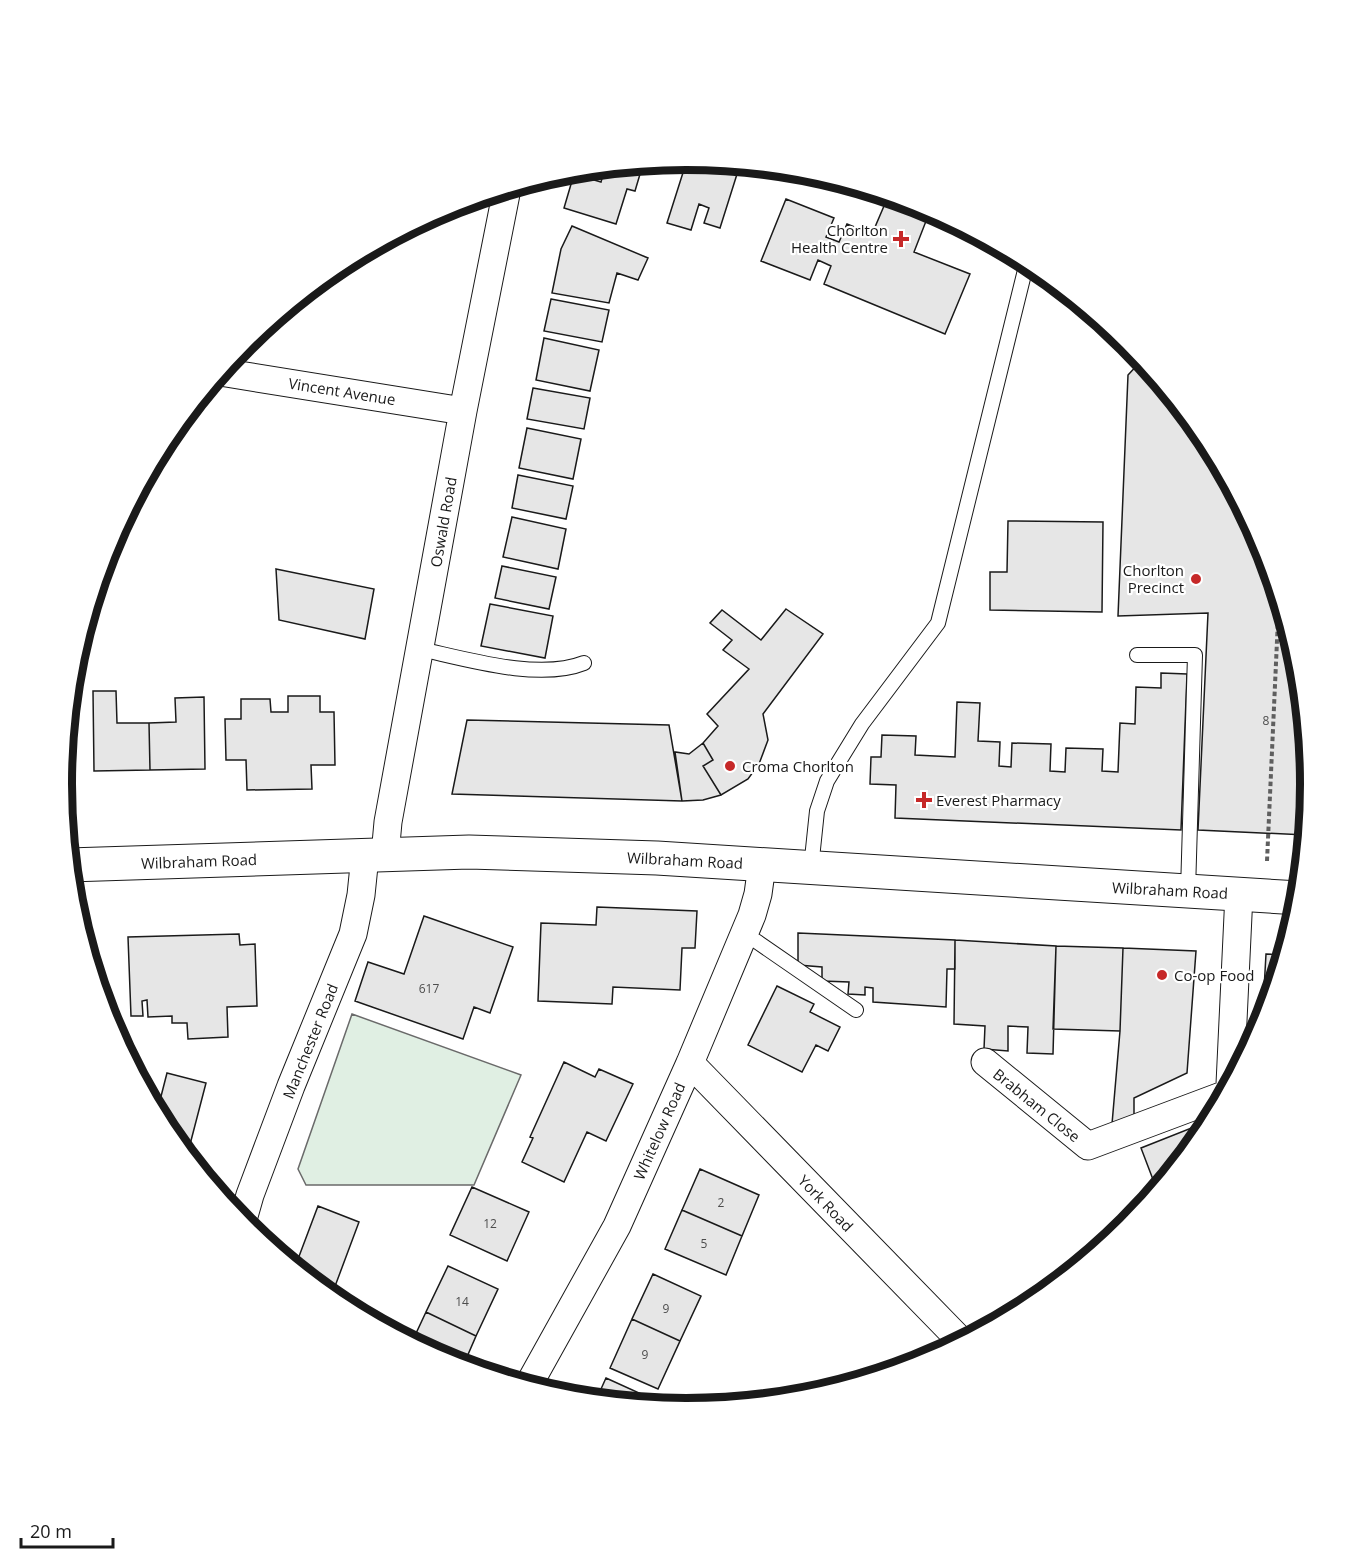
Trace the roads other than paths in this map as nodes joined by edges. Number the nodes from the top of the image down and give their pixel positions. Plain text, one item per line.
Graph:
1 (505, 198) edge
2 (1025, 272) edge
3 (229, 373) edge
4 (463, 411) junction
5 (420, 649) junction
6 (1137, 655) dead end
7 (584, 663) dead end
8 (375, 856) junction
9 (77, 865) edge
10 (762, 865) junction
11 (811, 867) junction
12 (1188, 891) junction
13 (1239, 894) junction
14 (1289, 897) edge
15 (743, 936) junction
16 (856, 1010) dead end
17 (985, 1062) dead end
18 (690, 1063) junction
19 (1231, 1067) edge
20 (1213, 1099) edge
21 (245, 1211) edge
22 (956, 1336) edge
23 (532, 1378) edge

1 - 4 street, Oswald Road
2 - 11 lane
3 - 4 street, Vincent Avenue
4 - 5 street, Oswald Road
5 - 7 lane
5 - 8 street, Oswald Road
6 - 12 lane
8 - 9 highway, Wilbraham Road
8 - 10 highway, Wilbraham Road
8 - 21 street, Manchester Road
10 - 11 highway, Wilbraham Road
10 - 15 street, Whitelow Road
11 - 12 highway, Wilbraham Road
12 - 13 highway, Wilbraham Road
13 - 14 highway, Wilbraham Road
13 - 19 street
15 - 16 lane
15 - 18 street, Whitelow Road
17 - 20 street, Brabham Close
18 - 22 street, York Road
18 - 23 street, Whitelow Road

